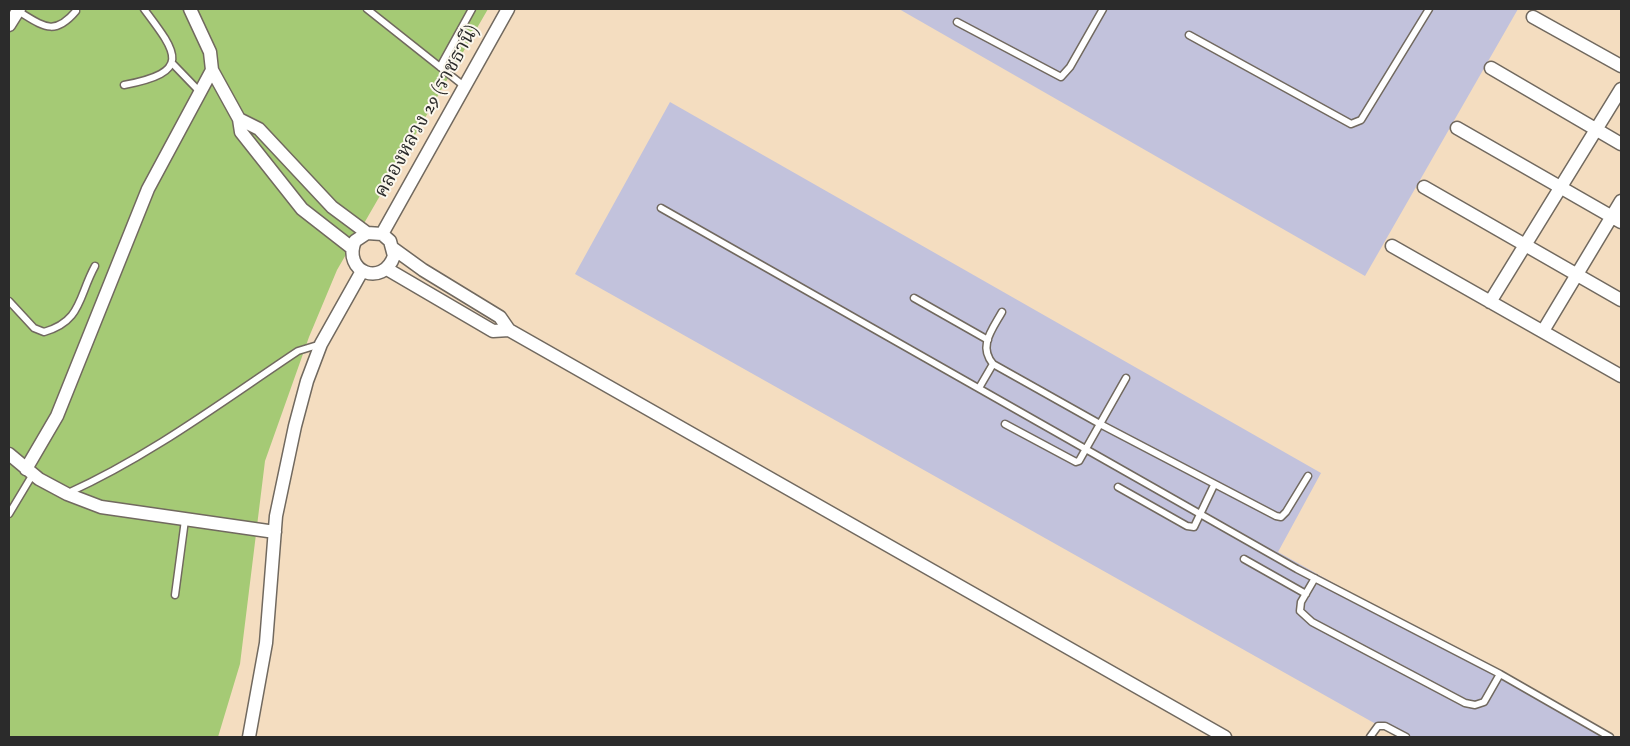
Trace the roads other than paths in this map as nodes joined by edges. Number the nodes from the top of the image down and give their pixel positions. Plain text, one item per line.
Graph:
1 (144, 9) edge
2 (190, 9) edge
3 (366, 9) edge
4 (472, 9) edge
5 (508, 9) edge
6 (1102, 9) edge
7 (1429, 9) edge
8 (19, 10) edge
9 (76, 11) dead end
10 (1533, 17) dead end
11 (957, 22) dead end
12 (9, 25) edge
13 (1189, 35) dead end
14 (172, 62) junction
15 (1621, 66) edge
16 (440, 67) junction
17 (1491, 68) dead end
18 (212, 70) junction
19 (124, 85) dead end
20 (464, 86) junction
21 (1621, 89) edge
22 (200, 92) junction
23 (239, 119) junction
24 (1457, 128) dead end
25 (1596, 130) junction
26 (1621, 144) edge
27 (1424, 187) dead end
28 (1561, 188) junction
29 (1621, 201) edge
30 (661, 208) dead end
31 (1617, 219) edge
32 (367, 233) junction
33 (382, 234) junction
34 (1392, 246) dead end
35 (1525, 246) junction
36 (352, 248) junction
37 (394, 249) junction
38 (95, 266) dead end
39 (387, 269) junction
40 (362, 271) junction
41 (1576, 274) junction
42 (914, 298) dead end
43 (1621, 300) edge
44 (9, 301) edge
45 (1490, 302) junction
46 (1002, 312) dead end
47 (509, 330) junction
48 (1543, 331) junction
49 (988, 340) junction
50 (321, 344) junction
51 (993, 364) junction
52 (1621, 376) edge
53 (1126, 378) dead end
54 (979, 388) junction
55 (1005, 424) dead end
56 (1100, 424) junction
57 (1086, 449) junction
58 (9, 454) edge
59 (30, 472) junction
60 (1308, 476) dead end
61 (1214, 485) junction
62 (1118, 487) dead end
63 (67, 494) junction
64 (9, 514) edge
65 (1201, 514) junction
66 (185, 520) junction
67 (275, 532) junction
68 (1244, 559) dead end
69 (1314, 578) junction
70 (1306, 594) junction
71 (175, 595) dead end
72 (1500, 674) junction
73 (249, 737) edge
74 (1225, 737) edge
75 (1370, 737) edge
76 (1405, 737) edge
77 (1610, 737) edge

1 - 14 lane
2 - 18 street
3 - 16 lane
4 - 16 lane
5 - 20 street, คลองหลวง 29 (ราชธานี)
6 - 11 lane
7 - 13 lane
8 - 9 lane
8 - 12 street
10 - 15 street
14 - 19 lane
14 - 22 lane
16 - 20 lane
17 - 25 street
18 - 22 street
18 - 23 street
20 - 33 street, คลองหลวง 29 (ราชธานี)
21 - 25 street
22 - 59 street
23 - 32 street
23 - 36 street
24 - 28 street
25 - 26 street
25 - 28 street
27 - 35 street
28 - 31 street
28 - 35 street
29 - 31 street
30 - 54 lane
31 - 41 street
32 - 33 street
32 - 36 street
33 - 37 street
34 - 45 street
35 - 41 street
35 - 45 street
36 - 40 street
37 - 39 street
37 - 47 street
38 - 44 lane
39 - 40 street
39 - 47 street
40 - 50 street
41 - 43 street
41 - 48 street
42 - 49 lane
45 - 48 street
46 - 49 lane
47 - 74 street
48 - 52 street
49 - 51 lane
50 - 63 lane
50 - 67 street
51 - 54 lane
51 - 56 lane
53 - 56 lane
54 - 57 lane
55 - 57 lane
56 - 57 lane
56 - 61 lane
57 - 65 lane
58 - 59 street
59 - 63 street
59 - 64 lane
60 - 61 lane
61 - 65 lane
62 - 65 lane
63 - 66 street
65 - 69 lane
66 - 67 street
66 - 71 lane
67 - 73 street
68 - 70 lane
69 - 70 lane
69 - 72 lane
70 - 72 lane
72 - 77 lane
75 - 76 lane

